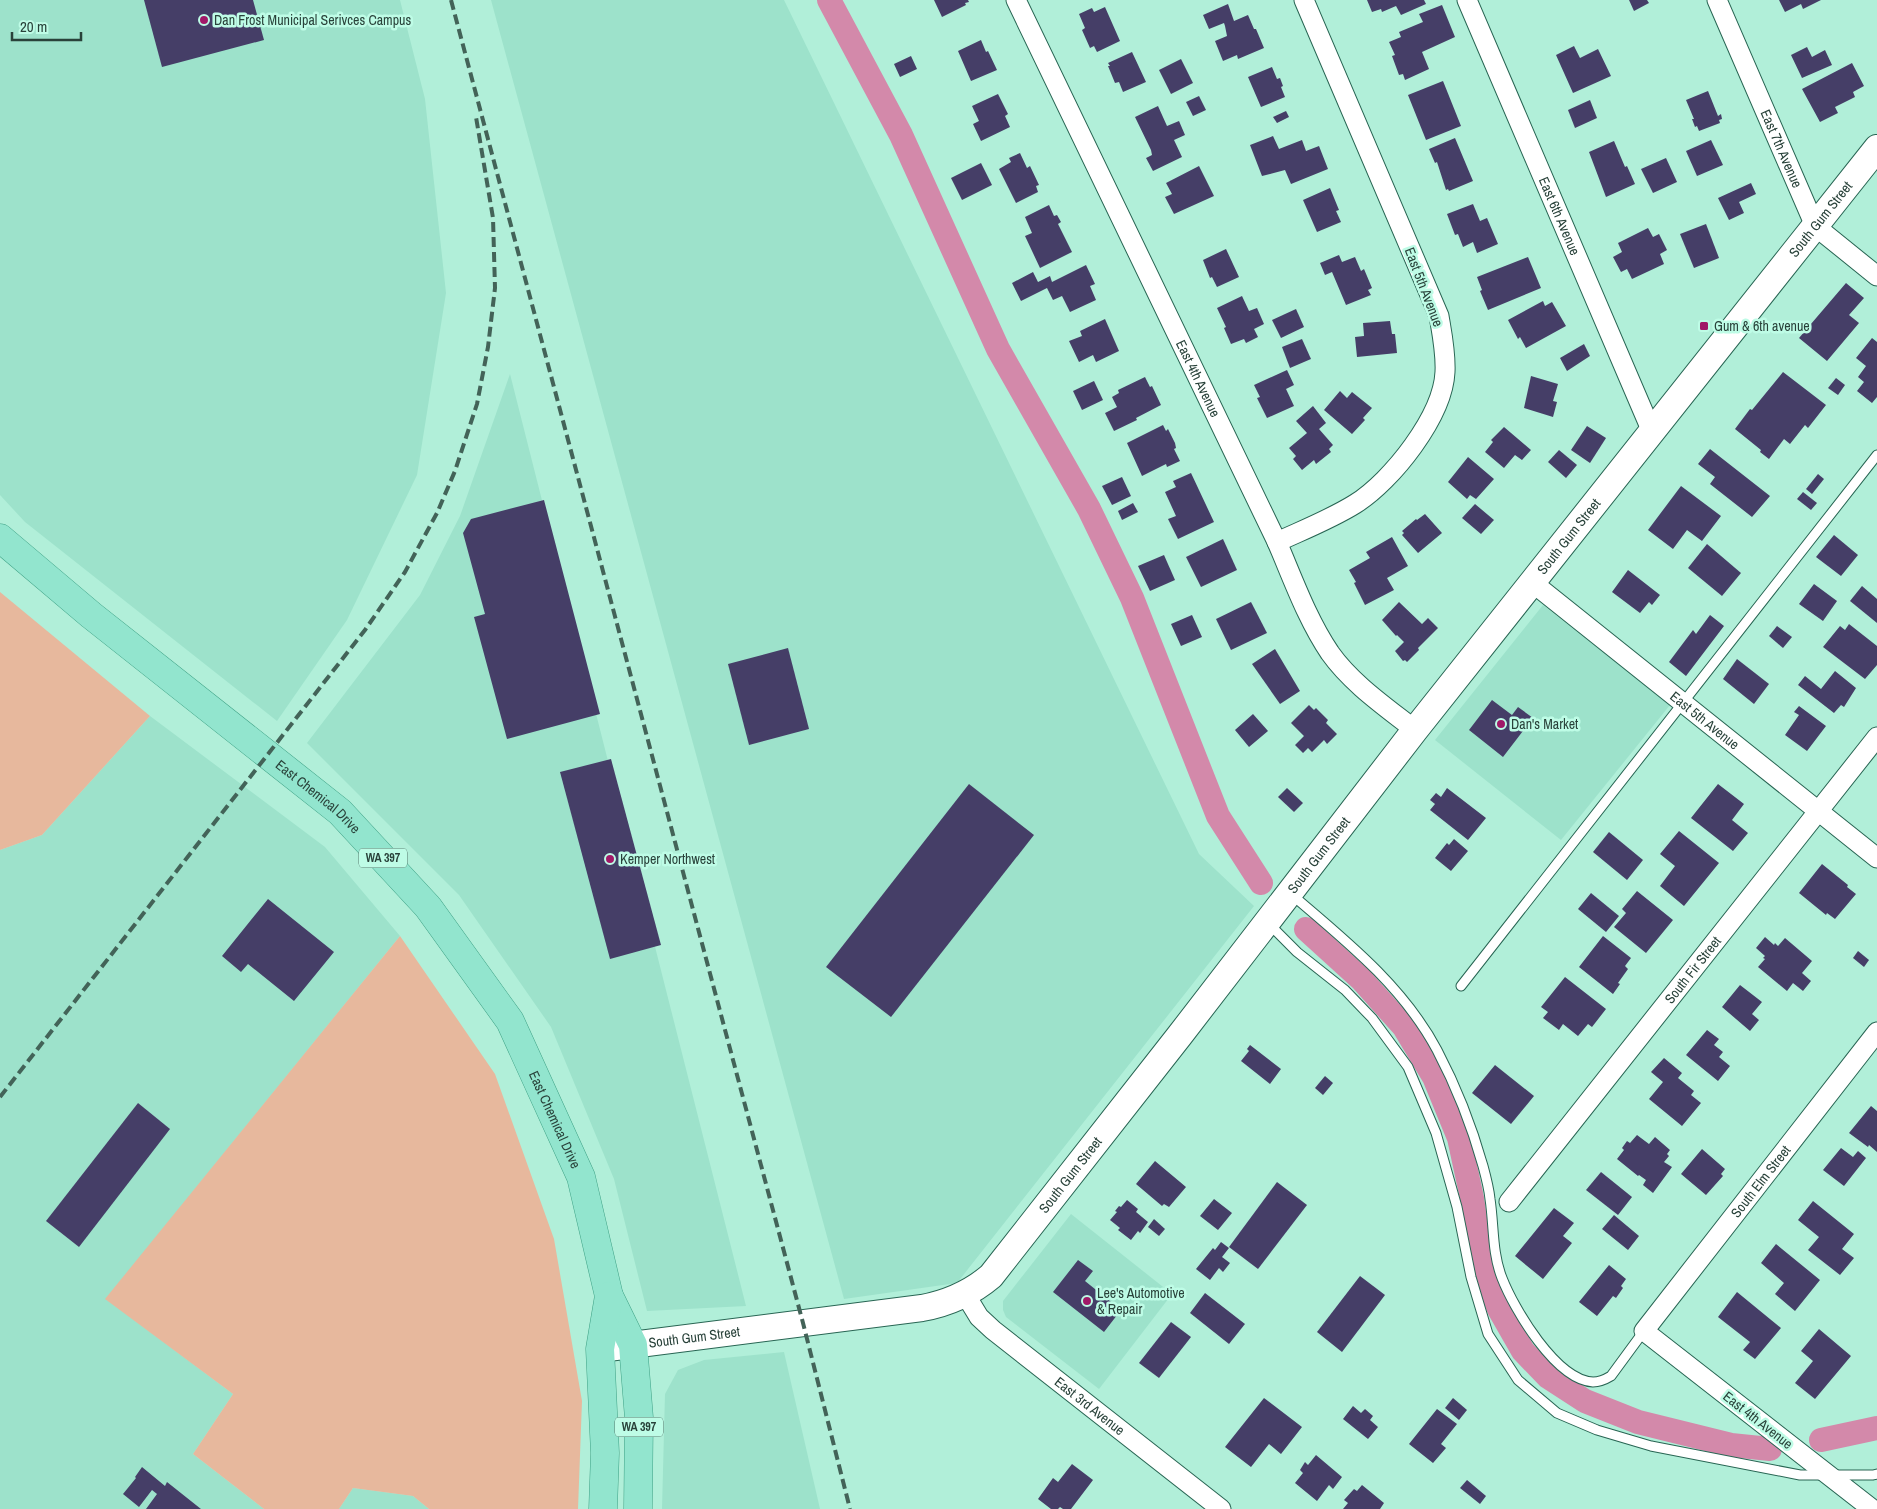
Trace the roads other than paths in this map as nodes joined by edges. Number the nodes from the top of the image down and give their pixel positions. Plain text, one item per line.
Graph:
1 (1016, 0) edge
2 (1304, 0) edge
3 (1467, 0) edge
4 (1717, 0) edge
5 (1877, 148) edge
6 (1815, 226) junction
7 (1877, 276) edge
8 (1652, 432) junction
9 (1877, 456) edge
10 (0, 538) edge
11 (1276, 542) junction
12 (1533, 583) junction
13 (1684, 704) junction
14 (1415, 730) junction
15 (1877, 737) edge
16 (1818, 811) junction
17 (1877, 858) edge
18 (1289, 893) junction
19 (1267, 922) junction
20 (1461, 986) dead end
21 (1877, 1032) edge
22 (1510, 1202) joint
23 (1491, 1211) junction
24 (965, 1294) junction
25 (609, 1296) junction
26 (1644, 1330) junction
27 (633, 1345) junction
28 (600, 1349) junction
29 (1877, 1474) edge
30 (1830, 1476) junction
31 (603, 1509) edge
32 (638, 1509) edge
33 (1221, 1509) edge
34 (1872, 1509) edge

1 - 11 street, East 4th Avenue
2 - 11 street, East 5th Avenue
3 - 8 street, East 6th Avenue
4 - 6 street, East 7th Avenue
5 - 6 main road, South Gum Street
6 - 7 street, East 7th Avenue
6 - 8 main road, South Gum Street
8 - 12 main road, South Gum Street
9 - 13 lane
10 - 25 main road, East Chemical Drive / WA 397
11 - 14 street, East 4th Avenue
12 - 13 street, East 5th Avenue
12 - 14 main road, South Gum Street
13 - 16 street, East 5th Avenue
13 - 20 lane
14 - 18 main road, South Gum Street
15 - 16 street, South Fir Street
16 - 17 street, East 5th Avenue
16 - 22 street, South Fir Street
18 - 19 main road, South Gum Street
18 - 23 lane
19 - 24 main road, South Gum Street
19 - 30 lane
21 - 26 street, South Elm Street
22 - 23 lane
23 - 26 lane
24 - 27 main road, South Gum Street
24 - 33 street, East 3rd Avenue
25 - 27 main road, East Chemical Drive / WA 397
25 - 28 main road, East Chemical Drive / WA 397
26 - 30 street, East 4th Avenue
27 - 28 main road, South Gum Street
27 - 32 main road, South Gum Street / WA 397
28 - 31 main road, WA 397
29 - 30 lane
30 - 34 street, East 4th Avenue

